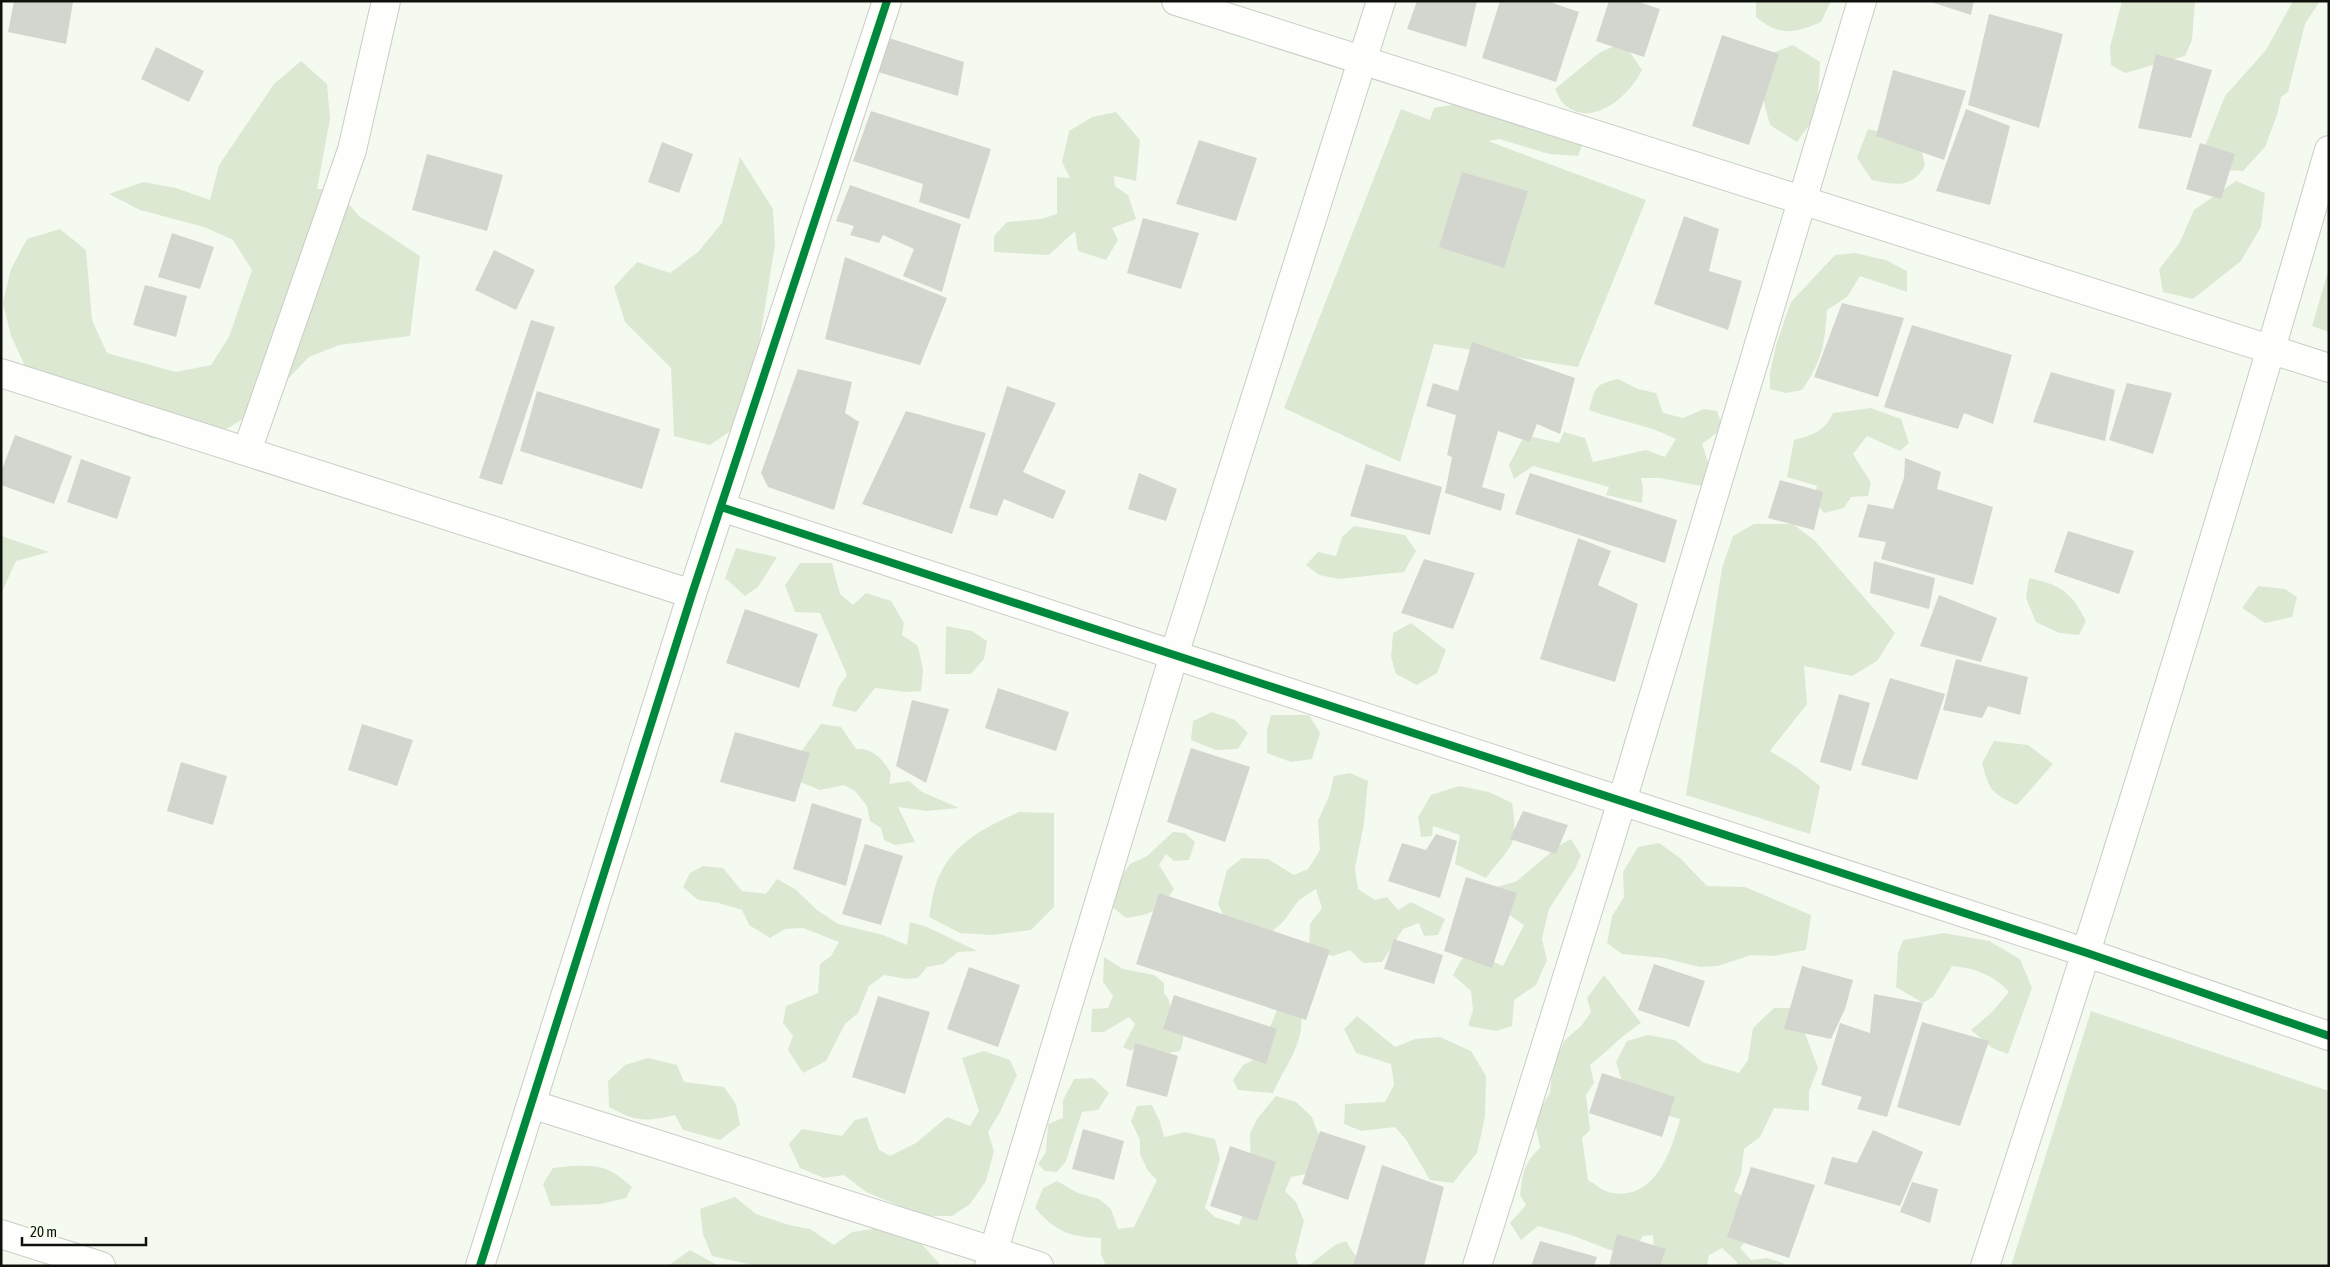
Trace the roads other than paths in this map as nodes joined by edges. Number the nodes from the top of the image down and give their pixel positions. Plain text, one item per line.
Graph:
1 (386, 1) edge
2 (887, 1) edge
3 (1176, 1) edge
4 (1381, 1) edge
5 (1862, 1) edge
6 (1363, 61) junction
7 (2329, 150) edge
8 (1801, 201) junction
9 (2271, 350) junction
10 (2329, 368) edge
11 (1, 373) edge
12 (247, 451) junction
13 (722, 507) junction
14 (692, 594) junction
15 (1174, 656) junction
16 (1622, 801) junction
17 (2087, 953) junction
18 (2329, 1036) edge
19 (531, 1104) junction
20 (1, 1234) edge
21 (991, 1259) edge
22 (101, 1266) edge
23 (480, 1266) edge
24 (1038, 1266) edge
25 (1477, 1266) edge
26 (1985, 1266) edge

1 - 12 street
2 - 13 street
3 - 6 street
4 - 6 street
5 - 8 street
6 - 8 street
6 - 15 street
7 - 9 street
8 - 9 street
8 - 16 street
9 - 10 street
9 - 17 street
11 - 12 street
12 - 14 street
13 - 14 street
13 - 15 street
14 - 19 street
15 - 16 street
15 - 21 street
16 - 17 street
16 - 25 street
17 - 18 street
17 - 26 street
19 - 21 street
19 - 23 street
20 - 22 street
21 - 24 street

